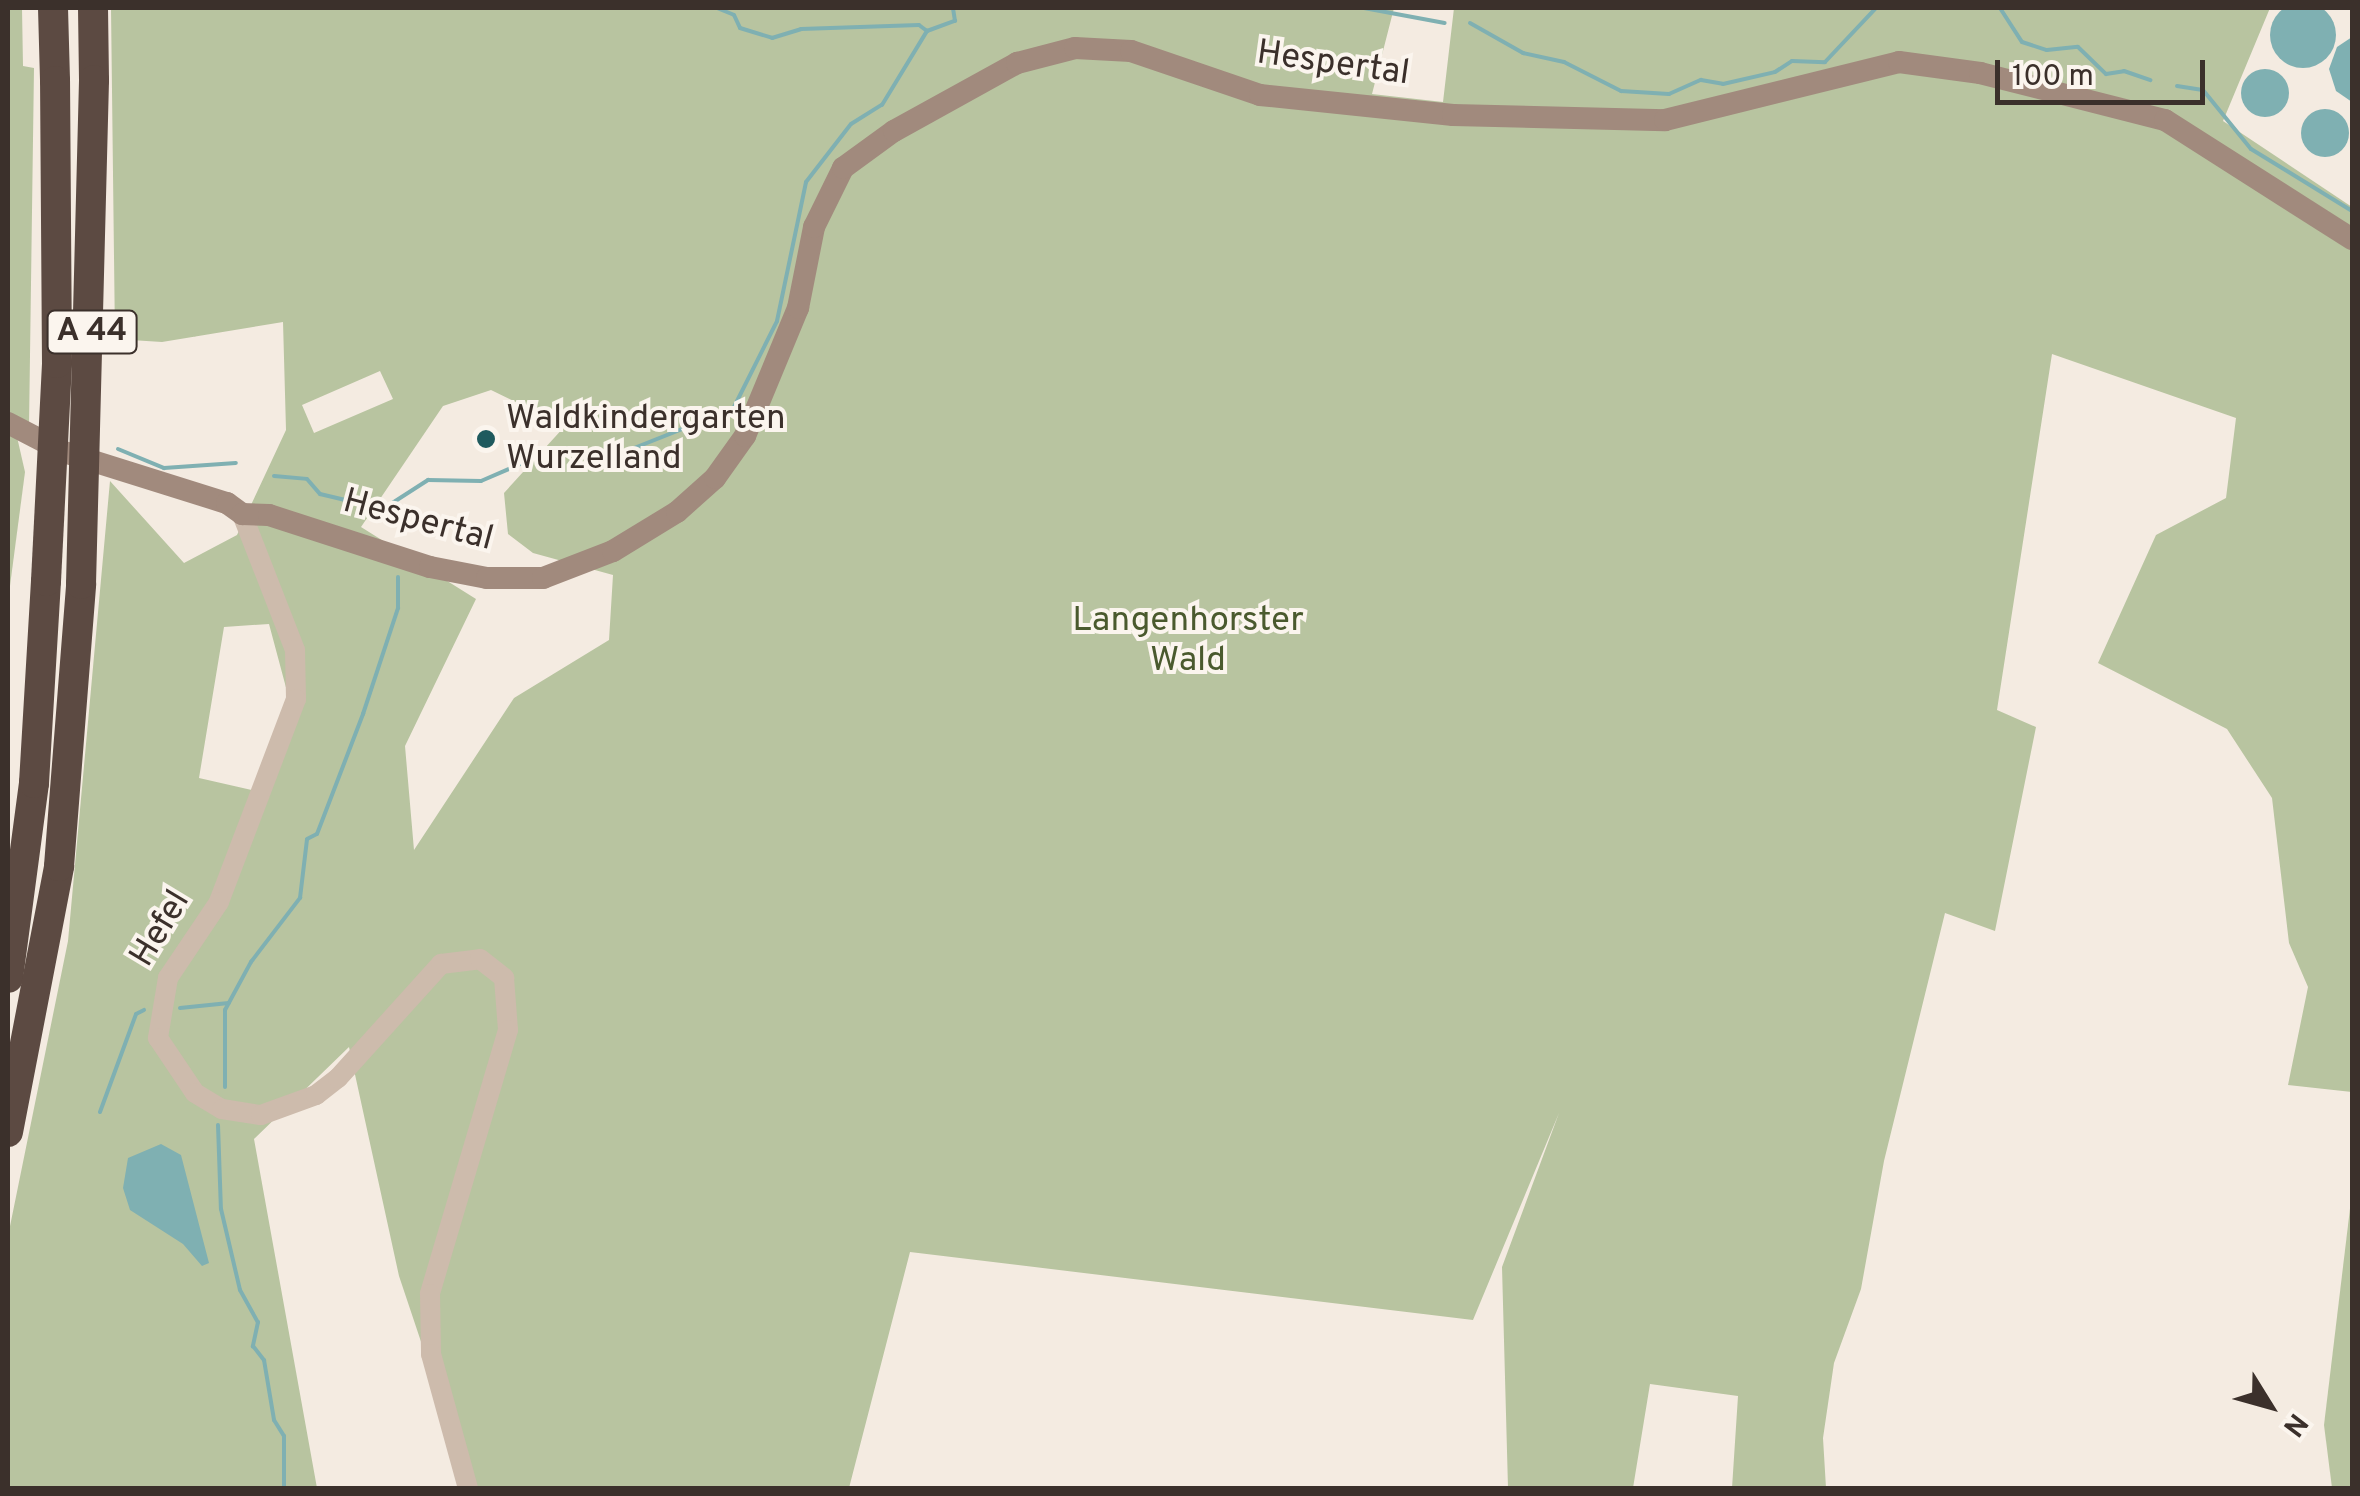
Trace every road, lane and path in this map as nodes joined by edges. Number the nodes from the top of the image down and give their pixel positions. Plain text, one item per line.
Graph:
1 (53, 8) edge
2 (93, 8) edge
3 (2352, 239) edge
4 (8, 423) edge
5 (242, 514) junction
6 (8, 978) edge
7 (8, 1132) edge
8 (468, 1488) edge

1 - 6 highway, A 44, bridge
2 - 7 highway, A 44, bridge
3 - 5 main road, Hespertal
4 - 5 main road
5 - 8 street, Hefel

